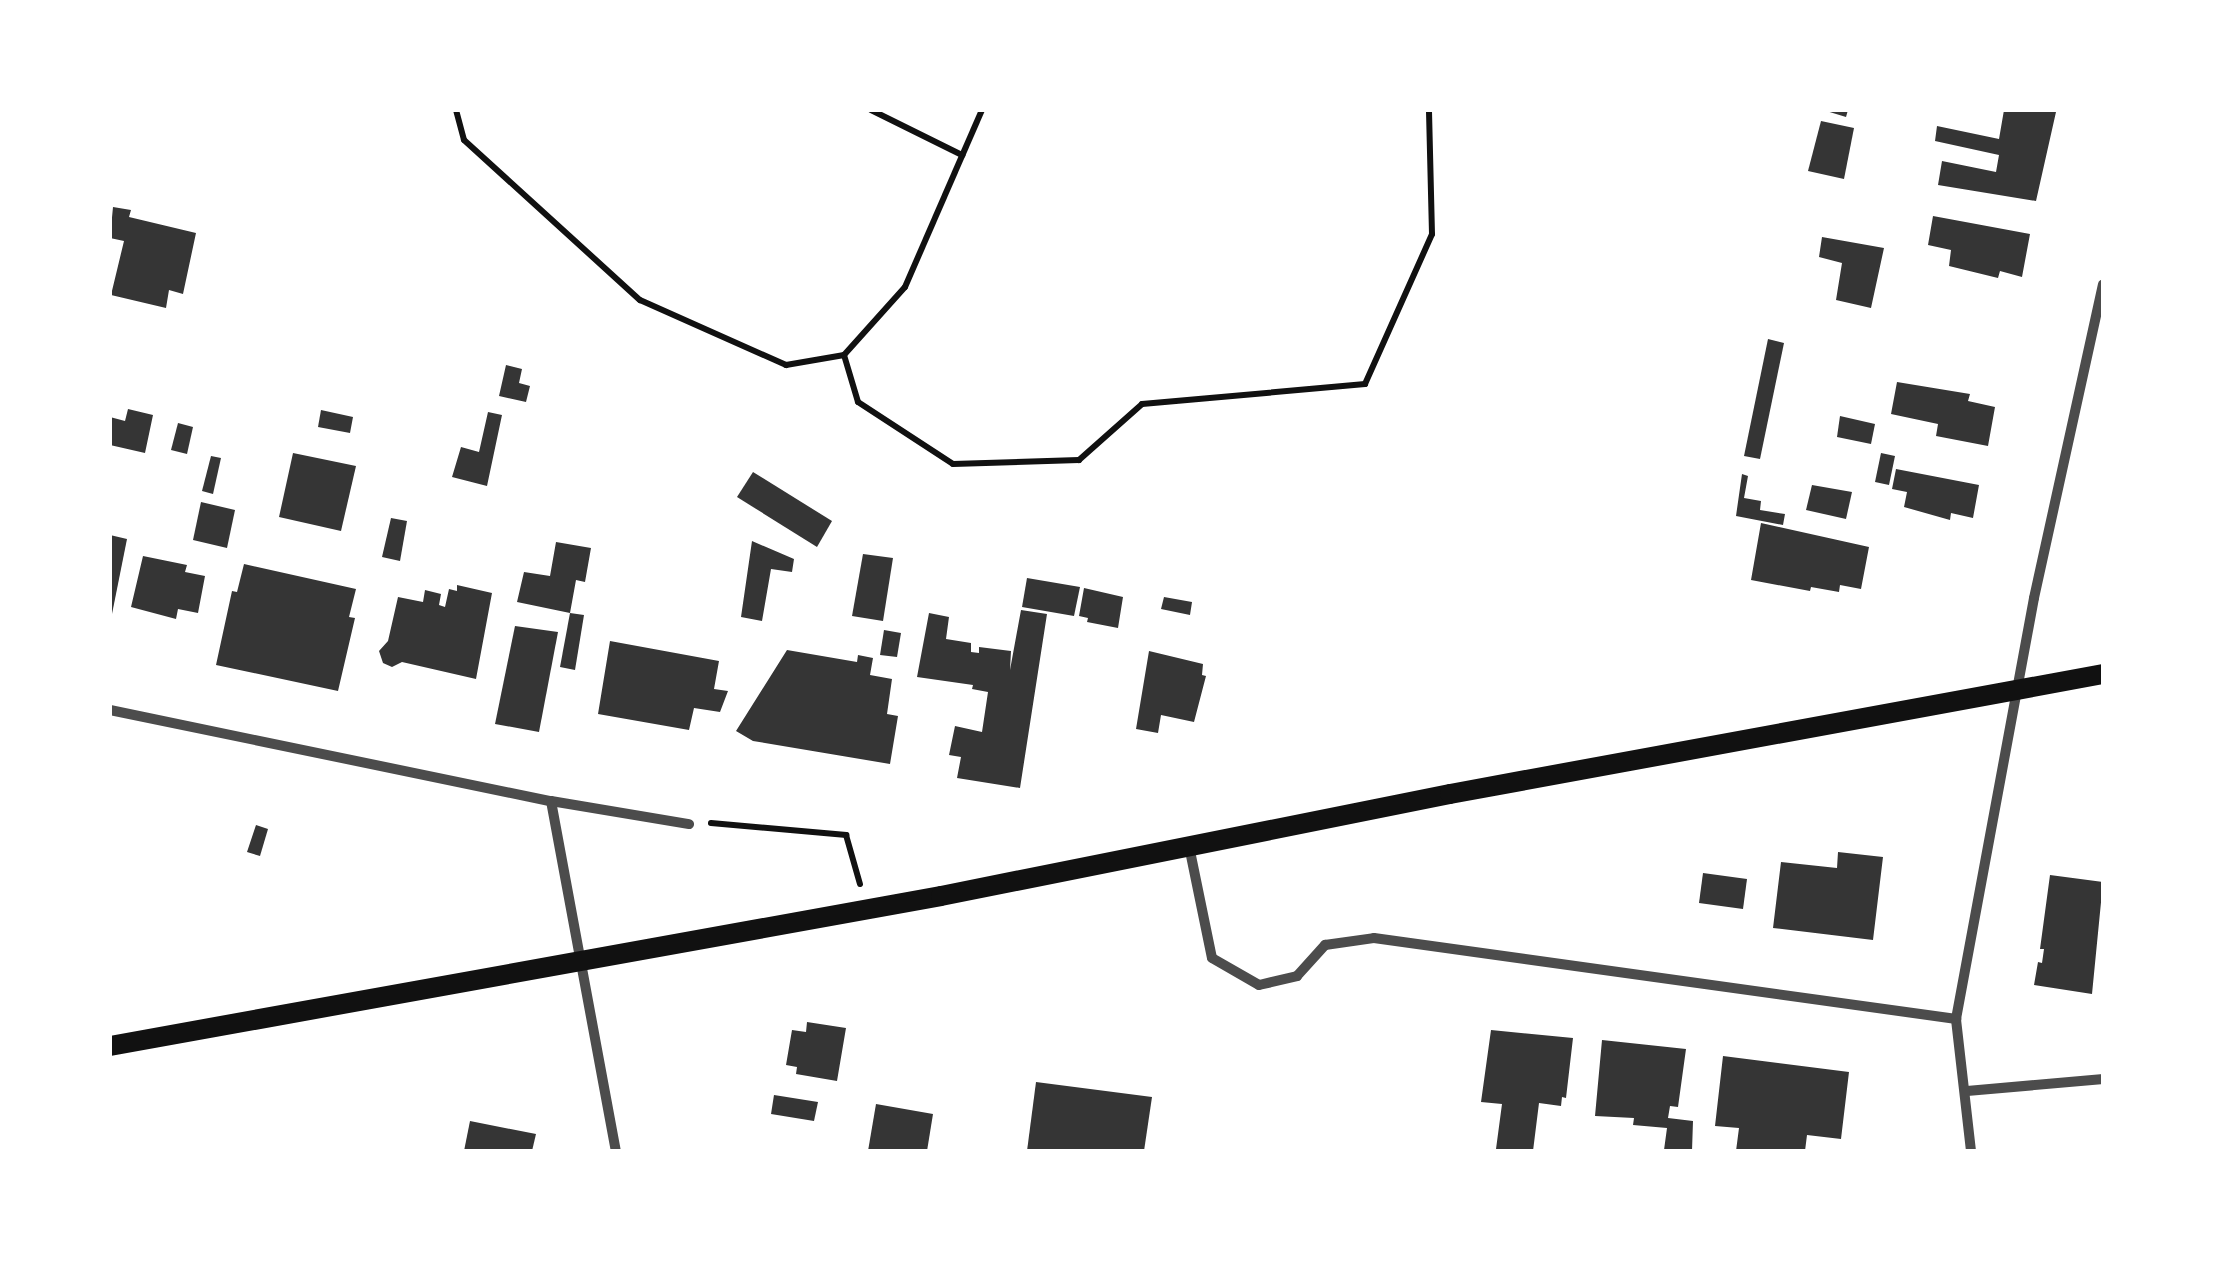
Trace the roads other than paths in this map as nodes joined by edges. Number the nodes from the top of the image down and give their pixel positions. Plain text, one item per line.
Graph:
1 (2103, 285) edge
2 (2103, 674) edge
3 (2017, 691) junction
4 (110, 710) edge
5 (550, 801) junction
6 (690, 824) road end
7 (1189, 846) junction
8 (581, 958) junction
9 (1956, 1019) junction
10 (110, 1046) edge
11 (2103, 1079) edge
12 (1966, 1091) junction
13 (616, 1151) edge
14 (1971, 1151) edge

1 - 3 street
2 - 3 main road
3 - 7 main road
3 - 9 street
4 - 5 street
5 - 6 street
5 - 8 street
7 - 8 main road
7 - 9 street
8 - 10 main road
8 - 13 street
9 - 12 street
11 - 12 street
12 - 14 street

